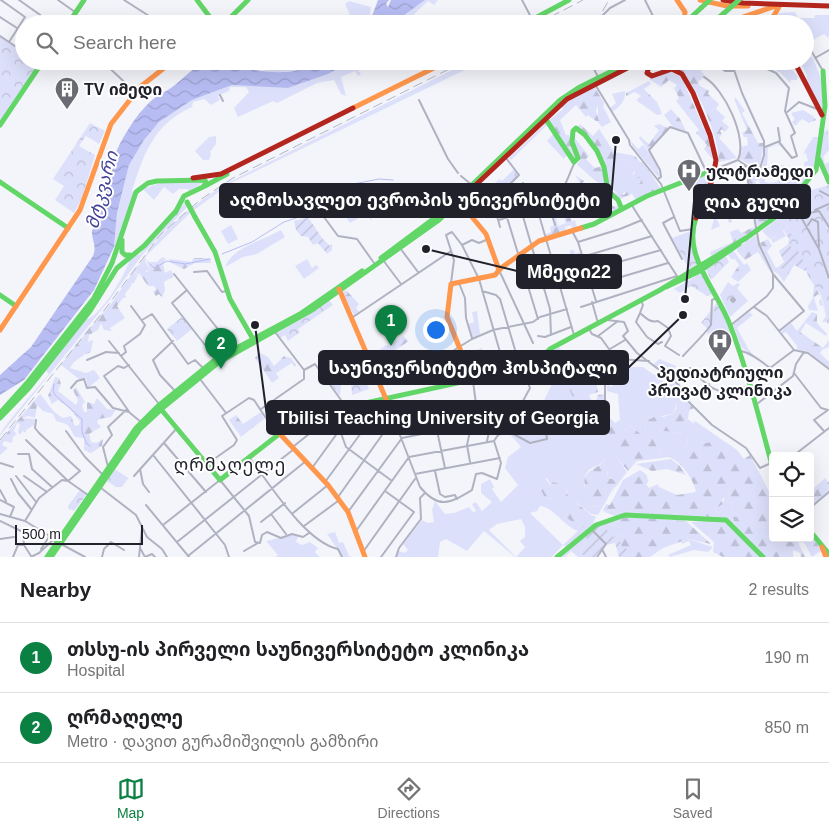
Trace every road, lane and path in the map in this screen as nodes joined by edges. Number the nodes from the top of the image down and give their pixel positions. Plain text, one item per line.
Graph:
1 (1, 0) edge
2 (19, 0) edge
3 (58, 0) edge
4 (84, 0) edge
5 (124, 0) edge
6 (197, 0) edge
7 (522, 0) edge
8 (569, 0) edge
9 (625, 0) edge
10 (645, 0) edge
11 (677, 0) edge
12 (700, 0) edge
13 (710, 0) edge
14 (723, 0) edge
15 (739, 0) edge
16 (245, 2) edge
17 (762, 2) edge
18 (751, 6) junction
19 (829, 6) edge
20 (779, 7) junction
21 (76, 12) junction
22 (722, 14) edge
23 (24, 15) edge
24 (40, 15) edge
25 (74, 15) edge
26 (148, 15) edge
27 (208, 15) edge
28 (233, 15) edge
29 (530, 15) edge
30 (540, 15) edge
31 (603, 15) edge
32 (652, 15) edge
33 (686, 15) edge
34 (694, 15) edge
35 (741, 15) edge
36 (755, 15) edge
37 (774, 15) edge
38 (0, 17) edge
39 (15, 27) edge
40 (15, 33) edge
41 (0, 36) edge
42 (9, 42) junction
43 (15, 46) edge
44 (829, 50) edge
45 (815, 58) joint
46 (36, 70) edge
47 (112, 70) edge
48 (162, 70) edge
49 (430, 70) edge
50 (595, 70) edge
51 (615, 70) edge
52 (623, 70) edge
53 (648, 70) edge
54 (669, 70) edge
55 (674, 70) edge
56 (723, 70) edge
57 (769, 70) edge
58 (798, 70) edge
59 (734, 71) joint
60 (823, 71) junction
61 (829, 74) edge
62 (704, 77) dead end
63 (599, 78) junction
64 (595, 84) junction
65 (135, 92) junction
66 (220, 94) dead end
67 (419, 100) dead end
68 (223, 101) dead end
69 (818, 109) junction
70 (786, 113) junction
71 (822, 115) junction
72 (544, 117) junction
73 (0, 125) edge
74 (778, 128) dead end
75 (779, 142) junction
76 (765, 147) junction
77 (506, 158) junction
78 (738, 160) junction
79 (575, 162) junction
80 (244, 163) junction
81 (745, 165) junction
82 (716, 169) junction
83 (784, 170) dead end
84 (819, 170) junction
85 (708, 172) junction
86 (759, 172) junction
87 (458, 173) dead end
88 (461, 176) dead end
89 (193, 178) junction
90 (657, 179) junction
91 (828, 181) edge
92 (0, 182) edge
93 (523, 183) dead end
94 (472, 185) junction
95 (543, 185) dead end
96 (203, 187) junction
97 (663, 190) junction
98 (820, 191) dead end
99 (194, 192) junction
100 (546, 193) junction
101 (829, 196) edge
102 (528, 198) junction
103 (458, 201) junction
104 (494, 201) dead end
105 (187, 202) junction
106 (503, 204) junction
107 (631, 204) junction
108 (829, 204) edge
109 (622, 209) junction
110 (534, 210) junction
111 (814, 210) junction
112 (175, 213) junction
113 (321, 213) dead end
114 (522, 213) junction
115 (674, 217) junction
116 (507, 218) junction
117 (499, 220) junction
118 (642, 220) junction
119 (555, 225) dead end
120 (124, 226) junction
121 (500, 227) dead end
122 (808, 227) junction
123 (829, 227) edge
124 (68, 228) junction
125 (694, 229) junction
126 (572, 231) junction
127 (757, 231) junction
128 (652, 236) junction
129 (488, 238) junction
130 (546, 238) junction
131 (578, 242) junction
132 (462, 245) junction
133 (532, 245) junction
134 (399, 246) junction
135 (819, 249) junction
136 (661, 250) junction
137 (450, 251) junction
138 (132, 255) junction
139 (519, 255) junction
140 (582, 257) junction
141 (113, 259) junction
142 (682, 259) dead end
143 (383, 260) junction
144 (374, 263) junction
145 (669, 263) junction
146 (119, 265) junction
147 (702, 267) junction
148 (499, 270) junction
149 (587, 271) junction
150 (194, 272) dead end
151 (418, 272) junction
152 (692, 273) junction
153 (174, 274) dead end
154 (773, 274) junction
155 (677, 277) junction
156 (829, 278) edge
157 (479, 280) junction
158 (459, 283) junction
159 (401, 284) junction
160 (451, 284) junction
161 (591, 286) junction
162 (338, 289) junction
163 (187, 290) junction
164 (660, 290) junction
165 (227, 291) junction
166 (482, 291) junction
167 (0, 295) edge
168 (718, 296) junction
169 (641, 300) junction
170 (594, 302) junction
171 (16, 306) junction
172 (131, 306) dead end
173 (754, 306) junction
174 (581, 307) dead end
175 (566, 309) junction
176 (640, 313) junction
177 (551, 314) junction
178 (350, 318) junction
179 (538, 319) junction
180 (142, 320) junction
181 (604, 320) junction
182 (618, 321) junction
183 (524, 323) junction
184 (598, 323) junction
185 (731, 325) junction
186 (508, 326) junction
187 (571, 327) junction
188 (589, 328) junction
189 (0, 330) edge
190 (493, 330) junction
191 (275, 331) junction
192 (779, 331) junction
193 (551, 335) junction
194 (538, 336) dead end
195 (574, 336) junction
196 (598, 336) junction
197 (472, 339) junction
198 (253, 340) junction
199 (625, 340) junction
200 (109, 341) dead end
201 (173, 341) junction
202 (662, 342) dead end
203 (533, 343) dead end
204 (460, 347) junction
205 (234, 349) junction
206 (609, 349) junction
207 (794, 350) junction
208 (739, 351) junction
209 (804, 352) junction
210 (120, 355) junction
211 (679, 355) dead end
212 (683, 356) dead end
213 (568, 359) dead end
214 (87, 360) dead end
215 (217, 361) junction
216 (649, 361) junction
217 (129, 365) junction
218 (603, 366) junction
219 (690, 368) dead end
220 (204, 369) junction
221 (829, 369) edge
222 (304, 370) junction
223 (522, 370) junction
224 (506, 373) junction
225 (794, 373) junction
226 (199, 378) junction
227 (473, 381) junction
228 (708, 384) junction
229 (454, 385) junction
230 (750, 385) junction
231 (71, 388) dead end
232 (176, 392) junction
233 (694, 396) dead end
234 (386, 399) junction
235 (476, 404) junction
236 (756, 404) junction
237 (159, 406) junction
238 (341, 408) junction
239 (605, 408) dead end
240 (261, 409) junction
241 (126, 410) junction
242 (0, 412) edge
243 (433, 412) junction
244 (226, 413) junction
245 (0, 418) edge
246 (36, 420) dead end
247 (394, 420) junction
248 (141, 422) junction
249 (471, 424) junction
250 (177, 428) junction
251 (341, 428) junction
252 (829, 428) edge
253 (66, 431) dead end
254 (437, 431) junction
255 (824, 432) junction
256 (278, 434) junction
257 (402, 438) junction
258 (26, 440) dead end
259 (486, 441) junction
260 (494, 441) junction
261 (164, 443) junction
262 (467, 445) junction
263 (294, 448) junction
264 (348, 450) junction
265 (441, 451) junction
266 (798, 452) edge
267 (18, 454) dead end
268 (153, 455) junction
269 (769, 455) edge
270 (249, 457) junction
271 (409, 457) junction
272 (500, 458) junction
273 (306, 461) junction
274 (364, 461) junction
275 (0, 463) edge
276 (470, 463) junction
277 (206, 464) junction
278 (769, 464) edge
279 (13, 466) dead end
280 (108, 467) junction
281 (312, 468) junction
282 (445, 468) junction
283 (140, 469) junction
284 (434, 470) junction
285 (378, 471) junction
286 (102, 474) junction
287 (262, 474) junction
288 (415, 474) junction
289 (16, 476) dead end
290 (24, 476) dead end
291 (134, 476) dead end
292 (416, 478) junction
293 (11, 479) dead end
294 (220, 480) junction
295 (68, 481) junction
296 (392, 481) junction
297 (327, 484) junction
298 (97, 486) junction
299 (53, 488) junction
300 (273, 488) junction
301 (0, 490) edge
302 (385, 490) junction
303 (47, 492) junction
304 (149, 492) dead end
305 (206, 492) junction
306 (829, 492) edge
307 (426, 493) junction
308 (88, 495) junction
309 (234, 497) junction
310 (339, 498) junction
311 (457, 499) junction
312 (0, 500) edge
313 (6, 501) junction
314 (400, 501) junction
315 (36, 502) junction
316 (191, 503) junction
317 (285, 503) junction
318 (146, 505) dead end
319 (814, 505) edge
320 (31, 509) junction
321 (244, 511) junction
322 (348, 512) junction
323 (293, 513) junction
324 (0, 514) edge
325 (271, 514) junction
326 (10, 517) junction
327 (205, 520) junction
328 (0, 521) edge
329 (26, 521) junction
330 (261, 522) dead end
331 (163, 525) junction
332 (304, 526) junction
333 (142, 528) junction
334 (590, 528) junction
335 (356, 532) junction
336 (309, 533) junction
337 (216, 534) junction
338 (287, 535) junction
339 (814, 535) edge
340 (14, 537) dead end
341 (0, 539) edge
342 (57, 542) junction
343 (177, 542) junction
344 (258, 543) junction
345 (24, 545) junction
346 (140, 548) junction
347 (41, 549) junction
348 (124, 550) dead end
349 (244, 551) dead end
350 (603, 551) junction
351 (364, 555) edge
352 (189, 556) edge
353 (828, 556) edge
354 (13, 557) edge
355 (31, 557) edge
356 (47, 557) edge
357 (51, 557) edge
358 (85, 557) edge
359 (102, 557) edge
360 (139, 557) edge
361 (145, 557) edge
362 (155, 557) edge
363 (167, 557) edge
364 (229, 557) edge
365 (342, 557) edge
366 (381, 557) edge
367 (396, 557) edge
368 (557, 557) edge
369 (597, 557) edge
370 (606, 557) edge
371 (763, 557) edge

1 - 23 street
2 - 24 street
3 - 21 street
4 - 21 main road
5 - 26 street
6 - 27 main road
7 - 29 street
8 - 30 main road
9 - 31 street
10 - 32 street
11 - 33 main road
12 - 18 main road
13 - 34 main road, bridge
14 - 17 main road
15 - 22 main road, bridge
16 - 28 main road
17 - 20 main road
18 - 20 main road
18 - 35 main road
19 - 20 main road
20 - 36 main road
20 - 37 main road
21 - 25 main road
38 - 39 street
40 - 42 street
41 - 42 street
42 - 43 street
44 - 45 street
45 - 60 street
46 - 73 main road
47 - 65 street
48 - 65 main road
49 - 80 main road
50 - 63 street
51 - 63 main road
52 - 64 main road
53 - 54 main road
55 - 82 main road
56 - 59 street
57 - 70 street
58 - 69 main road
59 - 76 street
60 - 61 main road
60 - 71 main road
62 - 78 street
63 - 72 main road
64 - 72 main road
64 - 90 street
65 - 124 main road
66 - 68 street
67 - 87 street
69 - 70 street
69 - 71 main road
70 - 75 street
71 - 84 main road
72 - 77 main road
72 - 79 main road
72 - 94 main road
74 - 75 street
75 - 76 street
76 - 86 street
77 - 103 main road
77 - 106 street
78 - 81 street
78 - 82 street
79 - 100 street
79 - 109 main road
80 - 89 main road
80 - 96 main road
81 - 86 street
81 - 127 street
82 - 85 main road
82 - 125 main road
83 - 86 street
84 - 91 main road
84 - 127 main road
85 - 90 street
85 - 97 main road
88 - 94 street
89 - 96 main road
89 - 120 main road
90 - 97 street
92 - 124 main road
93 - 102 street
94 - 103 main road
95 - 100 street
96 - 99 main road
97 - 107 main road
97 - 115 street
98 - 101 street
99 - 105 main road
99 - 112 main road
100 - 102 street
100 - 119 street
102 - 106 street
102 - 110 street
103 - 129 main road
103 - 134 main road
104 - 117 street
105 - 112 main road
105 - 165 main road, bridge
106 - 116 street
107 - 109 main road
107 - 118 street
108 - 111 street
109 - 126 main road
110 - 114 street
110 - 130 street
111 - 122 street
111 - 123 street
112 - 138 main road
113 - 144 street
114 - 116 street
114 - 133 street
115 - 125 street
115 - 142 street
116 - 117 street
116 - 139 street
117 - 121 street
118 - 128 street
118 - 131 street
120 - 138 main road
120 - 141 main road
122 - 135 street
122 - 135 street
124 - 171 main road
125 - 147 main road
126 - 130 main road
126 - 131 street
127 - 147 main road
127 - 154 street
128 - 136 street
128 - 140 street
129 - 132 street
129 - 148 main road
130 - 133 main road
130 - 175 street
131 - 140 street
132 - 137 street
132 - 157 street
133 - 139 main road
133 - 177 street
134 - 143 main road
134 - 144 main road
134 - 151 street
135 - 156 street
136 - 145 street
136 - 149 street
137 - 151 street
137 - 160 street
138 - 146 main road
139 - 148 main road
139 - 179 street
140 - 149 street
141 - 146 main road
141 - 242 main road
143 - 159 street
143 - 162 main road
144 - 162 main road
145 - 155 street
145 - 161 street
146 - 245 main road
147 - 152 main road
147 - 168 main road
148 - 157 main road
148 - 183 street
149 - 161 street
150 - 165 street
151 - 159 street
152 - 155 main road
152 - 164 main road
153 - 163 street
154 - 173 street
154 - 192 street
155 - 164 main road
155 - 170 street
157 - 158 main road
157 - 166 street
158 - 160 main road
158 - 197 street
159 - 178 street
160 - 204 main road
161 - 170 street
162 - 178 main road
162 - 191 main road
162 - 198 main road
163 - 205 street
163 - 215 street
164 - 169 main road
165 - 198 main road
166 - 186 street
166 - 190 street
167 - 171 main road
168 - 185 main road
168 - 212 street
169 - 176 street
169 - 181 main road
170 - 174 street
170 - 184 street
171 - 189 main road
172 - 180 street
173 - 185 street
173 - 192 street
175 - 177 street
175 - 187 street
176 - 202 street
176 - 211 street
177 - 179 street
177 - 193 street
178 - 234 main road
179 - 183 street
180 - 201 street
180 - 210 street
181 - 182 street
181 - 184 main road
182 - 196 street
182 - 199 street
183 - 186 street
183 - 203 street
184 - 188 main road
185 - 208 main road
186 - 190 street
186 - 223 street
187 - 193 street
187 - 195 street
188 - 195 main road
188 - 196 street
190 - 197 street
190 - 224 street
191 - 198 main road
191 - 222 street
192 - 207 street
193 - 194 street
195 - 223 main road
196 - 206 street
197 - 204 street
198 - 205 main road
198 - 215 main road
199 - 206 street
199 - 216 street
200 - 210 street
201 - 220 street
201 - 232 street
204 - 227 main road
204 - 229 street
205 - 215 main road
206 - 218 street
207 - 208 street
207 - 209 street
208 - 230 main road
209 - 221 street
209 - 225 street
210 - 214 street
210 - 217 street
213 - 218 street
215 - 220 main road
215 - 226 main road
216 - 218 street
216 - 278 street
217 - 237 street
217 - 241 street
218 - 239 street
219 - 228 street
220 - 232 main road
222 - 238 street
222 - 240 street
223 - 224 main road
223 - 260 street
224 - 227 main road
225 - 236 street
225 - 255 street
226 - 237 main road
226 - 244 street
227 - 229 main road
227 - 235 street
228 - 230 street
228 - 233 street
229 - 234 main road
230 - 236 main road
231 - 241 street
232 - 237 main road
234 - 238 main road
234 - 247 street
234 - 264 street
235 - 243 street
235 - 249 street
235 - 259 street
236 - 269 main road
237 - 248 main road
237 - 250 main road
237 - 298 main road
238 - 251 street
238 - 256 main road
240 - 244 street
240 - 256 street
241 - 248 street
241 - 280 street
243 - 247 street
243 - 254 street
244 - 277 street
246 - 295 street
247 - 257 street
247 - 274 street
248 - 280 main road
249 - 254 street
249 - 262 street
250 - 261 street
250 - 277 main road
251 - 263 street
251 - 264 street
251 - 281 street
252 - 255 street
253 - 286 street
254 - 257 street
254 - 265 street
255 - 266 street
256 - 263 main road
256 - 270 main road
257 - 271 street
257 - 285 street
258 - 295 street
259 - 260 street
259 - 262 street
260 - 272 street
261 - 268 street
261 - 305 street
262 - 265 street
262 - 276 street
263 - 273 main road
263 - 287 street
264 - 274 street
264 - 297 street
265 - 271 street
265 - 282 street
267 - 299 street
268 - 283 street
268 - 316 street
270 - 287 street
270 - 294 main road
271 - 288 street
271 - 296 street
272 - 276 street
272 - 311 street
273 - 281 main road
273 - 300 street
274 - 285 street
274 - 310 street
275 - 279 street
276 - 282 street
277 - 294 main road
280 - 286 main road
281 - 297 main road
282 - 284 street
283 - 291 street
283 - 304 street
284 - 288 street
284 - 311 street
285 - 296 street
285 - 322 street
286 - 298 main road
287 - 300 street
287 - 309 street
288 - 292 street
289 - 315 street
290 - 303 street
292 - 307 street
292 - 314 street
293 - 320 street
294 - 305 street
294 - 309 street
295 - 299 street
295 - 308 street
296 - 302 street
297 - 310 main road
297 - 323 street
298 - 308 main road
298 - 333 street
298 - 342 main road
299 - 303 street
300 - 317 street
300 - 321 street
301 - 313 street
302 - 314 street
302 - 335 street
303 - 315 street
305 - 316 street
306 - 319 street
307 - 311 street
307 - 367 street
308 - 342 main road
309 - 321 street
309 - 327 street
310 - 322 main road
310 - 332 street
312 - 313 street
313 - 326 street
314 - 351 street
314 - 366 street
315 - 320 street
316 - 327 street
316 - 331 street
317 - 323 street
317 - 325 street
318 - 331 street
320 - 329 street
321 - 337 street
321 - 344 street
322 - 335 main road
323 - 332 street
324 - 326 street
325 - 330 street
325 - 338 street
326 - 329 street
327 - 337 street
327 - 343 street
328 - 345 street
329 - 347 street
331 - 343 street
332 - 336 street
333 - 346 street
333 - 363 street
334 - 350 street
334 - 368 main road
334 - 371 main road
335 - 351 main road
336 - 338 street
336 - 365 street
337 - 352 street
337 - 364 street
338 - 344 street
339 - 353 main road
340 - 341 street
342 - 347 street
342 - 356 main road
342 - 357 main road
342 - 358 street
343 - 352 street
344 - 349 street
345 - 354 street
345 - 355 street
346 - 360 street
346 - 361 street
347 - 355 street
348 - 359 street
350 - 369 street
350 - 370 street
361 - 362 street

